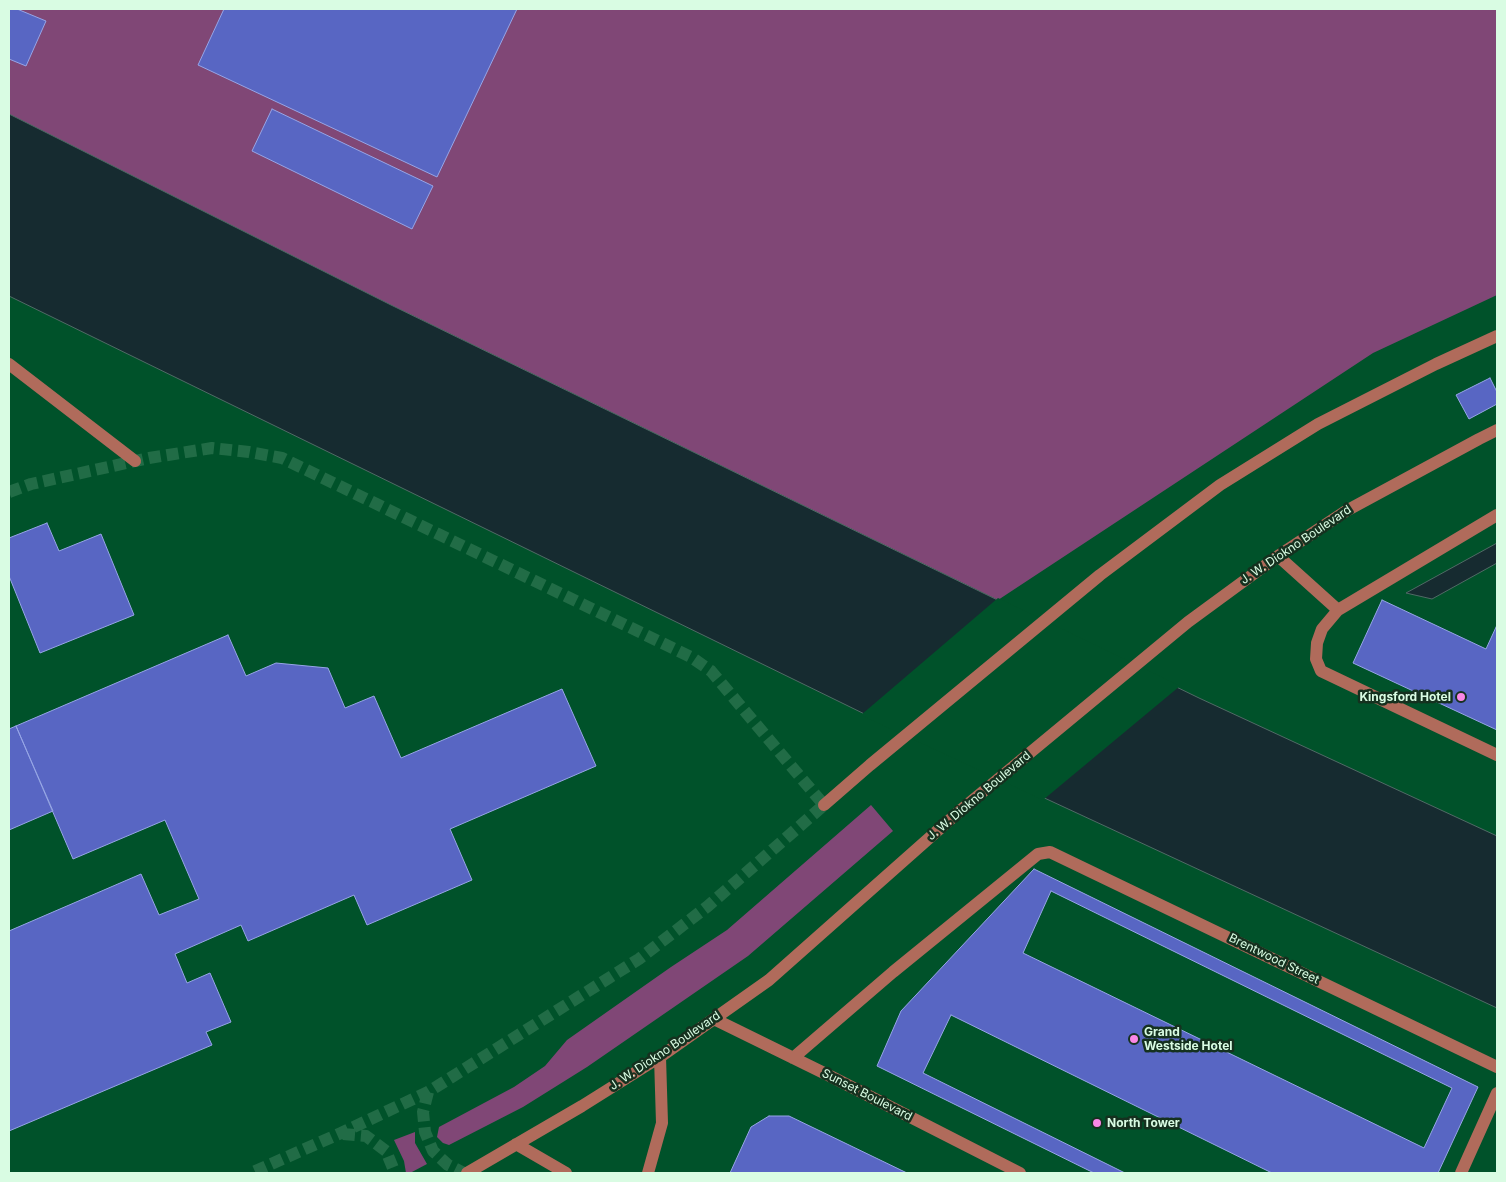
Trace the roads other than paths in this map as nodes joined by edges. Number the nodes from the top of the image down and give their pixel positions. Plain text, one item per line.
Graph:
1 (1497, 336) edge
2 (9, 364) edge
3 (1497, 430) edge
4 (135, 460) dead end
5 (1497, 515) edge
6 (1278, 556) junction
7 (1338, 610) junction
8 (1497, 755) edge
9 (824, 806) dead end
10 (714, 1019) junction
11 (660, 1058) junction
12 (793, 1058) junction
13 (1497, 1066) edge
14 (1497, 1092) edge
15 (516, 1144) junction
16 (467, 1173) edge
17 (566, 1173) edge
18 (648, 1173) edge
19 (1020, 1173) edge
20 (1461, 1173) edge

1 - 9 street
2 - 4 street
3 - 6 street, J. W. Diokno Boulevard
5 - 7 street
6 - 7 street
6 - 10 street, J. W. Diokno Boulevard
7 - 8 street
10 - 11 street, J. W. Diokno Boulevard
10 - 12 street, Sunset Boulevard
11 - 15 street, J. W. Diokno Boulevard
11 - 18 street
12 - 13 street, Brentwood Street
12 - 19 street, Sunset Boulevard
14 - 20 street
15 - 16 street, J. W. Diokno Boulevard
15 - 17 street

